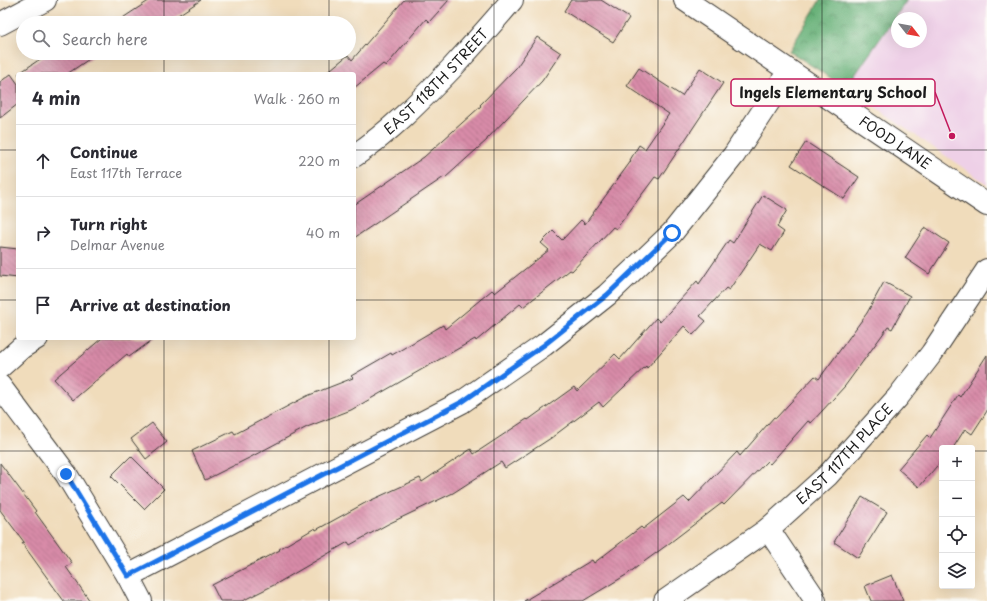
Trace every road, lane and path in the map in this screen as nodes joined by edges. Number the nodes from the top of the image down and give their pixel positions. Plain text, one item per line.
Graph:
1 (46, 0) edge
2 (512, 0) edge
3 (685, 0) edge
4 (0, 24) edge
5 (789, 71) junction
6 (356, 155) edge
7 (987, 205) edge
8 (987, 270) edge
9 (34, 340) edge
10 (0, 367) edge
11 (0, 386) edge
12 (768, 529) junction
13 (128, 576) junction
14 (141, 601) edge
15 (665, 601) edge
16 (815, 601) edge

1 - 4 street
2 - 6 street, EAST 118TH STREET
3 - 5 street, FOOD LANE
5 - 7 street, FOOD LANE
5 - 13 street
8 - 12 street, EAST 117TH PLACE
9 - 10 street
11 - 13 street
12 - 15 street, EAST 117TH PLACE
12 - 16 street
13 - 14 street

